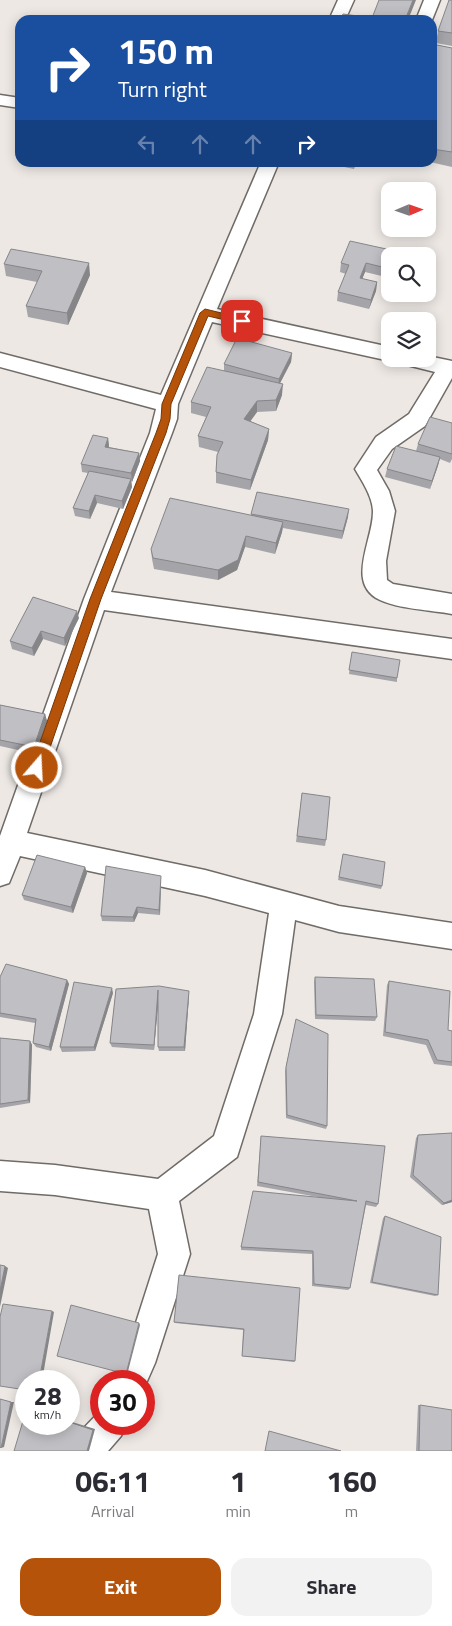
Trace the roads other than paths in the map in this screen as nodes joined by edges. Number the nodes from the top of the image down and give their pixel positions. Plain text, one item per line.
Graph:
1 (346, 0) edge
2 (432, 0) edge
3 (339, 15) edge
4 (426, 15) edge
5 (0, 100) edge
6 (15, 102) edge
7 (268, 167) edge
8 (205, 313) junction
9 (381, 352) edge
10 (0, 360) edge
11 (436, 365) edge
12 (450, 368) edge
13 (167, 404) junction
14 (96, 599) junction
15 (452, 604) edge
16 (452, 649) edge
17 (11, 842) junction
18 (0, 874) edge
19 (284, 904) junction
20 (452, 936) edge
21 (0, 1176) edge
22 (162, 1195) junction
23 (136, 1370) edge

1 - 3 street
2 - 4 street
5 - 6 street
7 - 8 street
8 - 9 street
8 - 13 street
10 - 13 street
11 - 12 street
12 - 15 street
13 - 14 street
14 - 16 street
14 - 17 street
17 - 18 street
17 - 19 street
19 - 20 street
19 - 22 street
21 - 22 street
22 - 23 street

